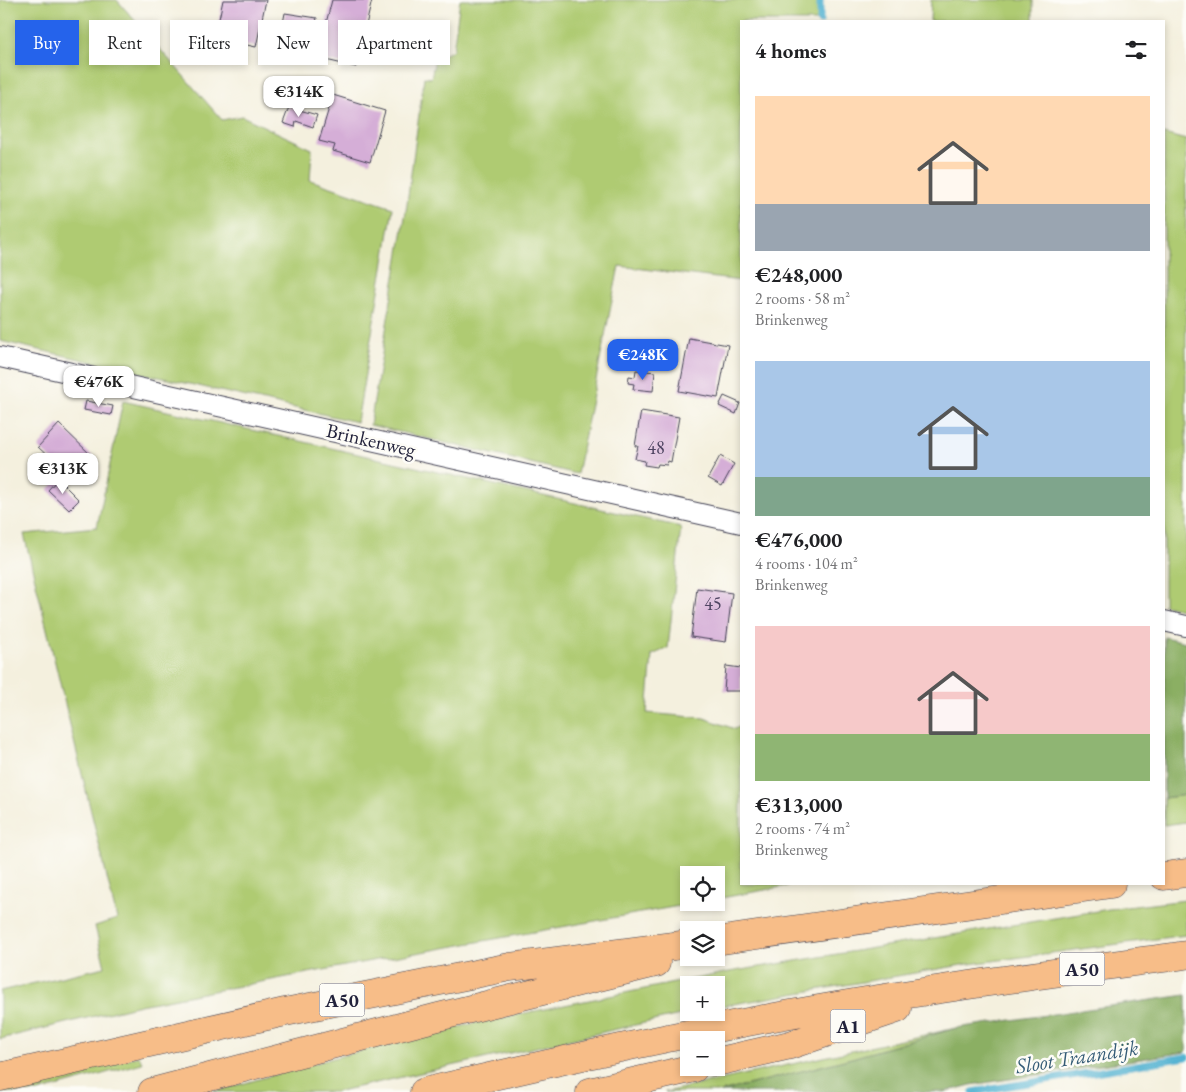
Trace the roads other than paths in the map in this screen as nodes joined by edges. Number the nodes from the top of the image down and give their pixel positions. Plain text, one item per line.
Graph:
1 (0, 358) edge
2 (740, 523) edge
3 (1165, 620) edge
4 (1186, 626) edge
5 (1186, 873) edge
6 (1165, 876) edge
7 (1104, 885) edge
8 (783, 932) junction
9 (725, 939) edge
10 (680, 945) edge
11 (725, 946) edge
12 (1186, 955) edge
13 (680, 957) edge
14 (978, 983) junction
15 (725, 1060) edge
16 (680, 1071) edge
17 (0, 1077) edge
18 (152, 1092) edge
19 (424, 1092) edge
20 (590, 1092) edge

1 - 2 street, Brinkenweg
3 - 4 street
5 - 6 highway
7 - 8 highway
8 - 9 highway
8 - 11 highway
10 - 17 highway, A50
12 - 14 highway, A50
13 - 18 highway, A50
14 - 15 highway, A1
14 - 19 highway, A50
16 - 20 highway

